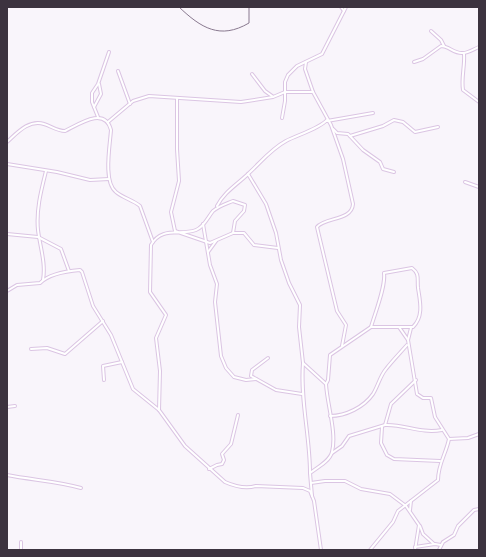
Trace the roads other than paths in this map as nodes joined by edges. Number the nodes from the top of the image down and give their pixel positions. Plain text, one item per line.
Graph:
1 (341, 7) edge
2 (346, 7) edge
3 (344, 11) junction
4 (432, 31) dead end
5 (444, 46) junction
6 (479, 47) edge
7 (110, 52) dead end
8 (464, 54) junction
9 (306, 62) junction
10 (414, 62) dead end
11 (118, 71) dead end
12 (252, 74) dead end
13 (99, 82) junction
14 (285, 92) junction
15 (313, 92) junction
16 (273, 97) junction
17 (177, 99) junction
18 (479, 102) edge
19 (130, 104) junction
20 (94, 107) junction
21 (373, 113) dead end
22 (98, 117) junction
23 (282, 118) dead end
24 (327, 120) junction
25 (108, 122) junction
26 (438, 127) dead end
27 (332, 128) junction
28 (350, 136) junction
29 (7, 142) edge
30 (7, 164) edge
31 (46, 171) junction
32 (394, 172) dead end
33 (248, 174) junction
34 (109, 179) junction
35 (466, 182) dead end
36 (479, 187) edge
37 (217, 206) dead end
38 (203, 224) junction
39 (175, 231) junction
40 (233, 233) junction
41 (7, 234) edge
42 (40, 238) junction
43 (216, 240) junction
44 (153, 242) junction
45 (206, 242) junction
46 (278, 248) junction
47 (208, 252) junction
48 (69, 271) junction
49 (43, 280) junction
50 (7, 291) edge
51 (103, 321) junction
52 (398, 326) junction
53 (371, 327) junction
54 (411, 328) junction
55 (408, 340) junction
56 (407, 345) junction
57 (341, 347) junction
58 (31, 349) dead end
59 (268, 358) dead end
60 (122, 362) junction
61 (303, 363) junction
62 (256, 379) junction
63 (104, 380) dead end
64 (416, 380) junction
65 (326, 384) junction
66 (302, 394) junction
67 (15, 406) dead end
68 (7, 407) edge
69 (159, 410) junction
70 (238, 415) dead end
71 (330, 416) junction
72 (385, 425) junction
73 (382, 427) junction
74 (442, 430) junction
75 (479, 434) edge
76 (449, 439) junction
77 (332, 453) junction
78 (440, 461) junction
79 (209, 470) junction
80 (310, 473) junction
81 (7, 475) edge
82 (311, 483) junction
83 (81, 488) dead end
84 (312, 496) junction
85 (412, 501) junction
86 (406, 506) junction
87 (479, 509) edge
88 (410, 512) junction
89 (419, 525) junction
90 (21, 542) dead end
91 (434, 544) junction
92 (441, 545) junction
93 (415, 549) edge
94 (21, 550) edge
95 (321, 550) edge
96 (370, 550) edge
97 (439, 550) edge

1 - 3 street
2 - 3 street
3 - 9 street
4 - 5 street
5 - 8 street
5 - 10 street
6 - 8 street
7 - 13 street
8 - 18 street
9 - 14 street
9 - 15 street
11 - 19 street
12 - 16 street
13 - 20 street
13 - 20 street
14 - 15 street
14 - 16 street
14 - 23 street
15 - 24 street
16 - 17 street
17 - 19 street
17 - 39 street
19 - 25 street
20 - 22 street
21 - 24 street
22 - 25 street
22 - 29 street
24 - 27 street
24 - 33 street
25 - 34 street
26 - 28 street
27 - 28 street
27 - 57 street
28 - 32 street
30 - 31 street
31 - 34 street
31 - 42 street
33 - 37 street
33 - 46 street
34 - 44 street
35 - 36 street
38 - 39 street
38 - 40 street
38 - 45 street
39 - 44 street
39 - 45 street
40 - 43 street
40 - 46 street
41 - 42 street
42 - 48 street
42 - 49 street
43 - 45 street
43 - 47 street
44 - 69 street
45 - 47 street
46 - 61 street
47 - 62 street
48 - 49 street
48 - 51 street
49 - 50 street
51 - 58 street
51 - 60 street
52 - 53 street
52 - 54 street
52 - 55 street
53 - 54 street
53 - 57 street
54 - 55 street
55 - 56 street
56 - 64 street
56 - 71 street
57 - 65 street
59 - 62 street
60 - 63 street
60 - 69 street
61 - 65 street
61 - 66 street
62 - 66 street
64 - 72 street
64 - 74 street
65 - 71 street
66 - 80 street
67 - 68 street
69 - 79 street
70 - 79 street
71 - 77 street
72 - 73 street
72 - 74 street
73 - 77 street
73 - 78 street
74 - 76 street
75 - 76 street
76 - 78 street
77 - 80 street
78 - 85 street
79 - 84 street
80 - 82 street
81 - 83 street
82 - 84 street
82 - 86 street
84 - 95 street
85 - 86 street
85 - 88 street
86 - 88 street
86 - 96 street
87 - 92 street
88 - 89 street
89 - 91 street
89 - 93 street
90 - 94 street
91 - 92 street
91 - 93 street
92 - 97 street

